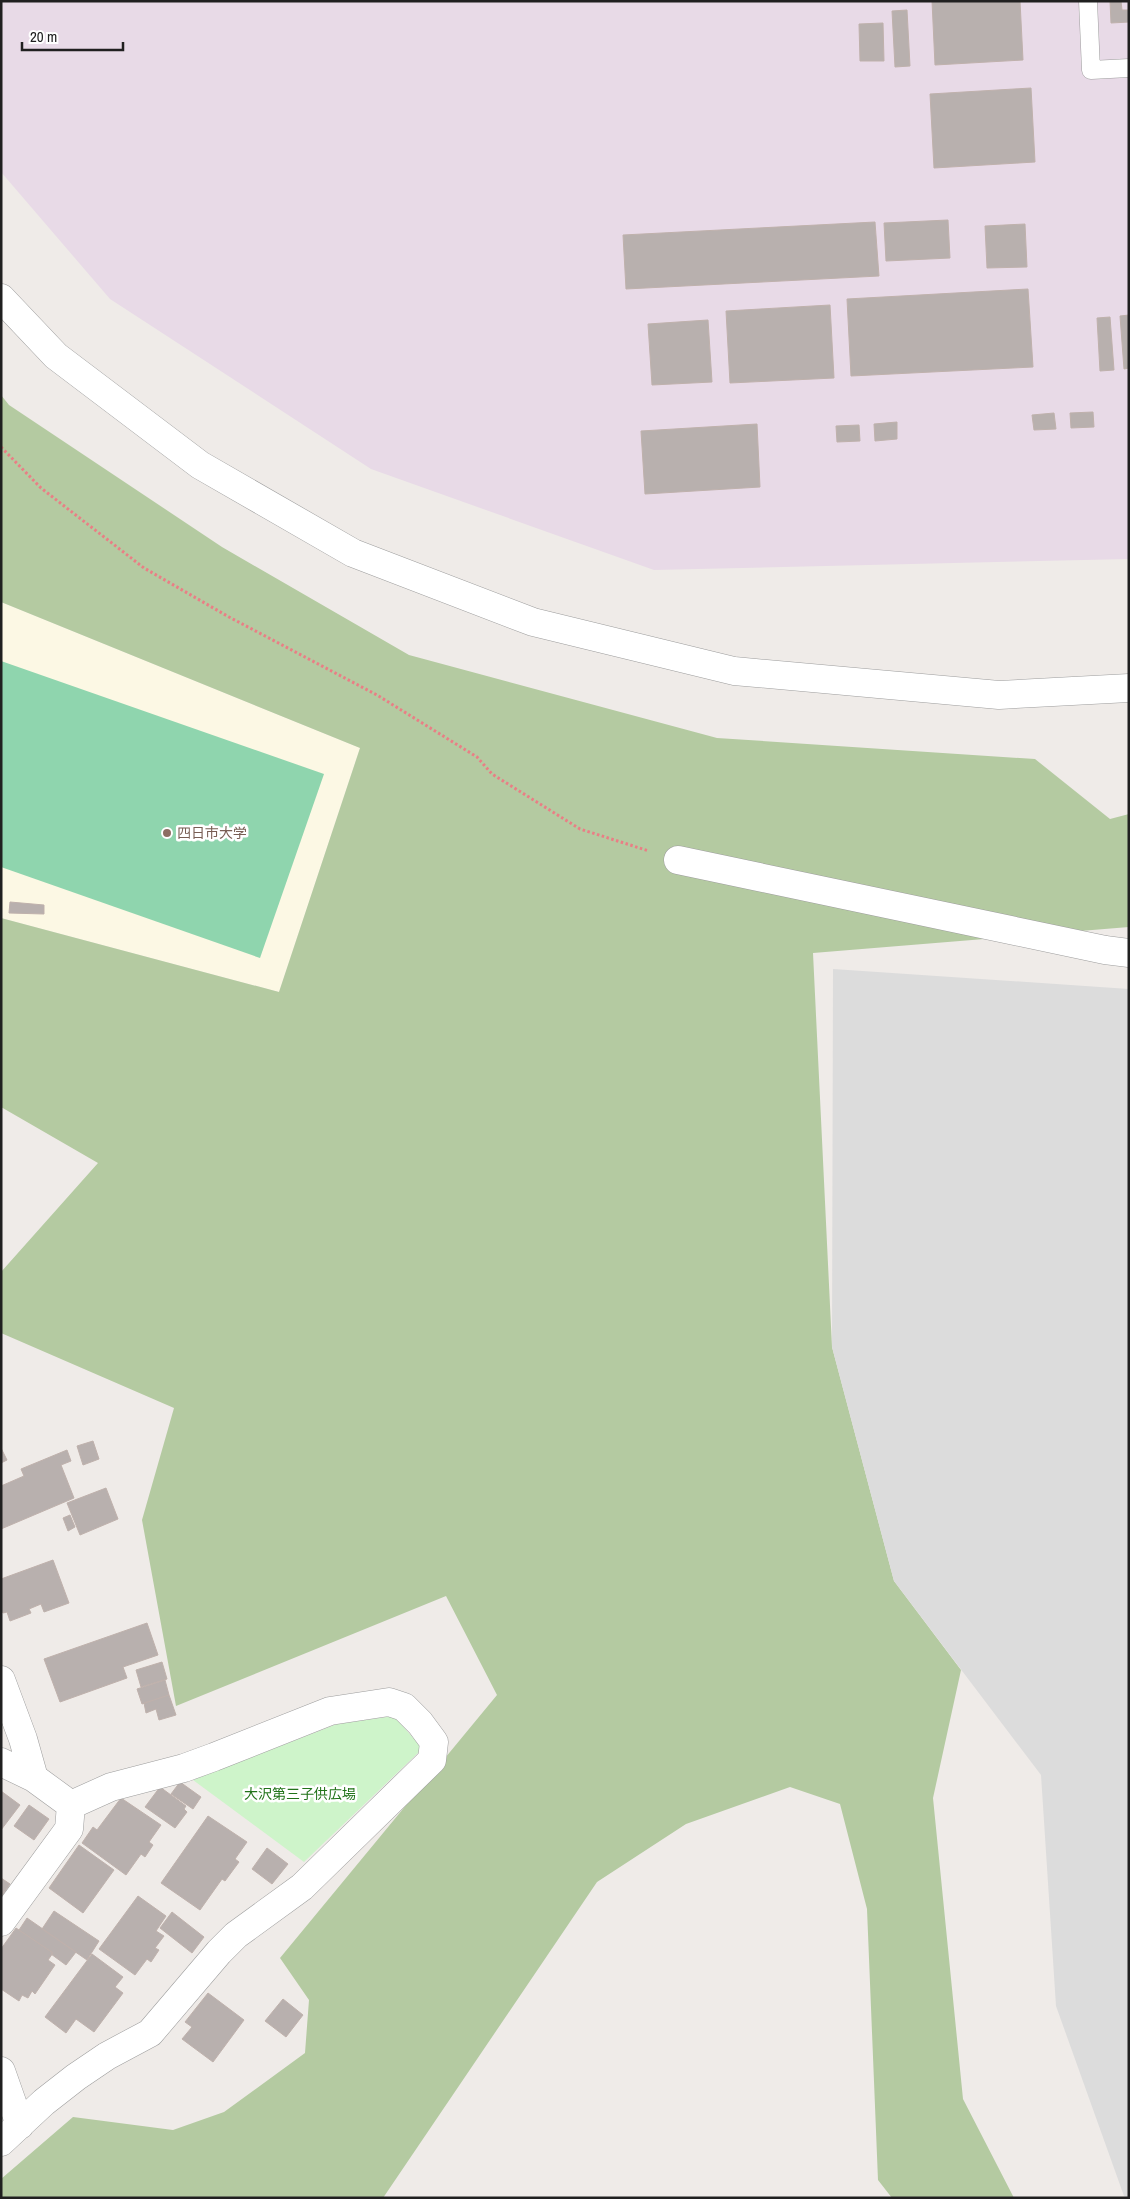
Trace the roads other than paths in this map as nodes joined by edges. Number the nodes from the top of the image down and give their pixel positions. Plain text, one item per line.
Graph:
1 (1088, 1) edge
2 (1129, 68) edge
3 (1, 298) edge
4 (1129, 688) edge
5 (678, 860) road end
6 (1129, 953) edge
7 (1, 1680) edge
8 (1, 1762) edge
9 (34, 1778) junction
10 (71, 1805) junction
11 (1, 1922) edge
12 (1, 2071) edge
13 (11, 2133) edge

1 - 2 lane
3 - 4 street
5 - 6 street
7 - 9 street
8 - 9 street
9 - 10 street
10 - 11 street
10 - 13 street
12 - 13 street

